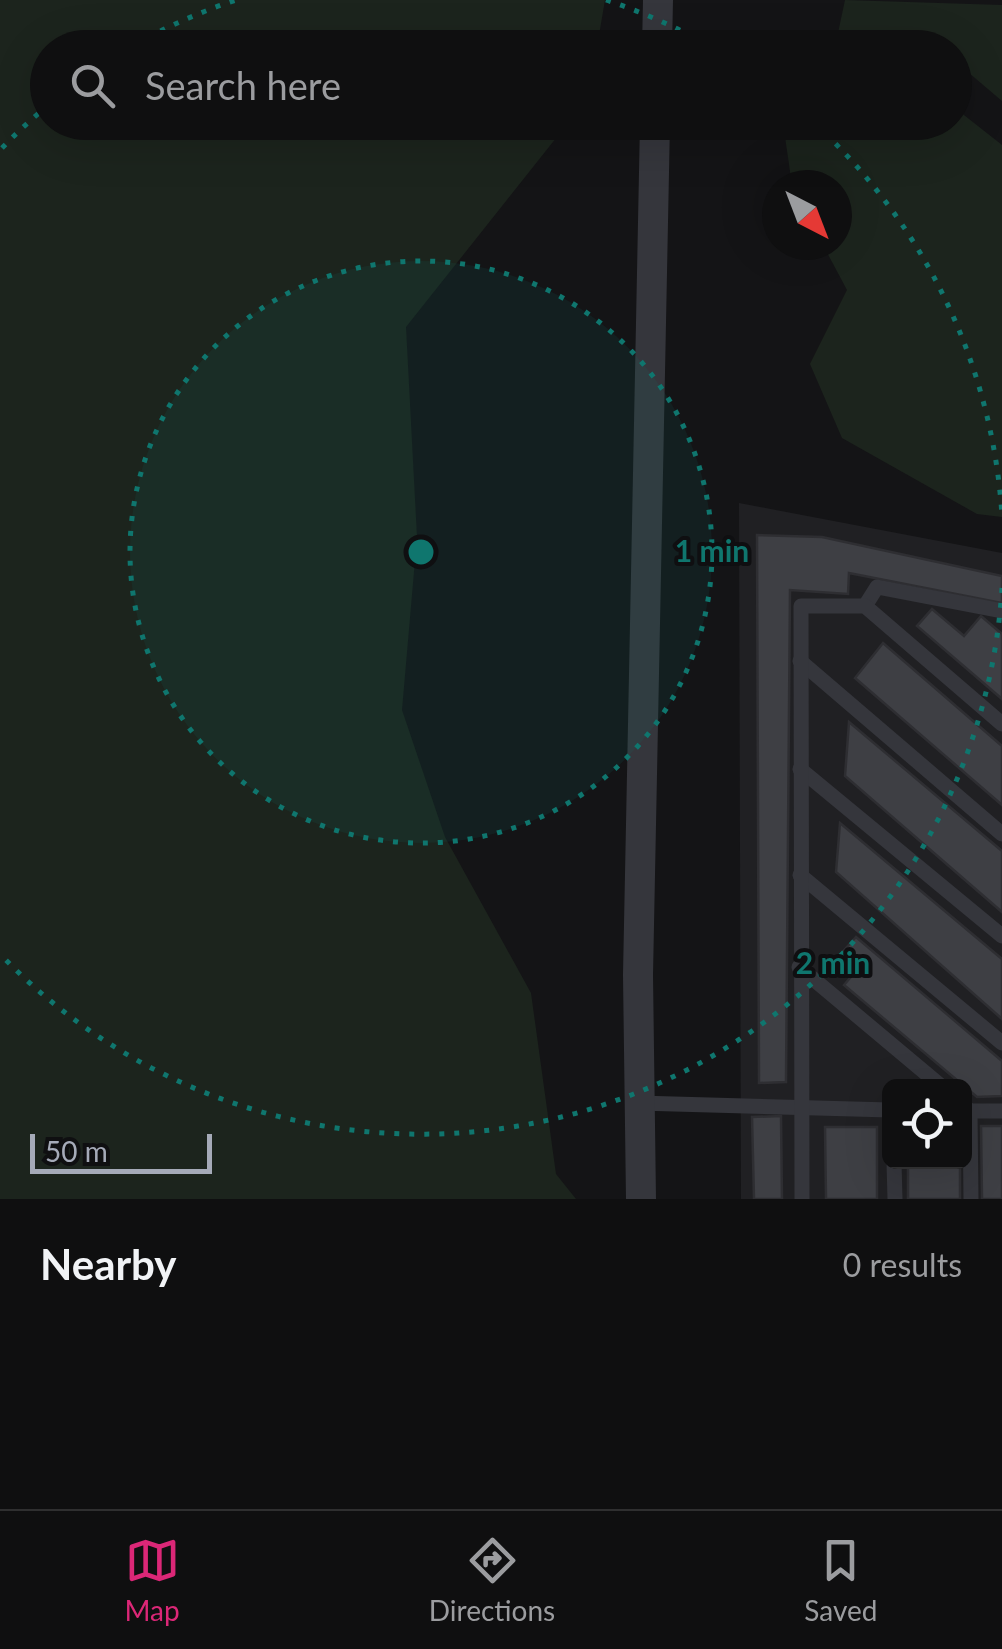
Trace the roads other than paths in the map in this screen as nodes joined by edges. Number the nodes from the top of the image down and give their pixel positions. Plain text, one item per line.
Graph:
1 (658, 0) edge
2 (657, 30) edge
3 (655, 140) edge
4 (864, 606) junction
5 (1002, 610) edge
6 (800, 661) junction
7 (1002, 724) edge
8 (800, 769) junction
9 (1002, 834) edge
10 (800, 875) junction
11 (1002, 936) edge
12 (799, 967) junction
13 (1002, 1043) edge
14 (933, 1079) edge
15 (638, 1103) junction
16 (798, 1109) junction
17 (972, 1109) edge
18 (882, 1110) edge
19 (1002, 1111) edge
20 (894, 1169) edge
21 (969, 1169) edge
22 (640, 1199) edge
23 (802, 1199) edge
24 (895, 1199) edge
25 (971, 1199) edge

1 - 2 street
3 - 15 street
4 - 5 lane
4 - 6 lane
4 - 7 lane
6 - 8 lane
6 - 9 lane
8 - 10 lane
8 - 11 lane
10 - 12 lane
10 - 13 lane
12 - 14 lane
12 - 16 lane
15 - 16 lane
15 - 22 street
16 - 18 lane
16 - 23 lane
17 - 19 lane
20 - 24 lane
21 - 25 lane

